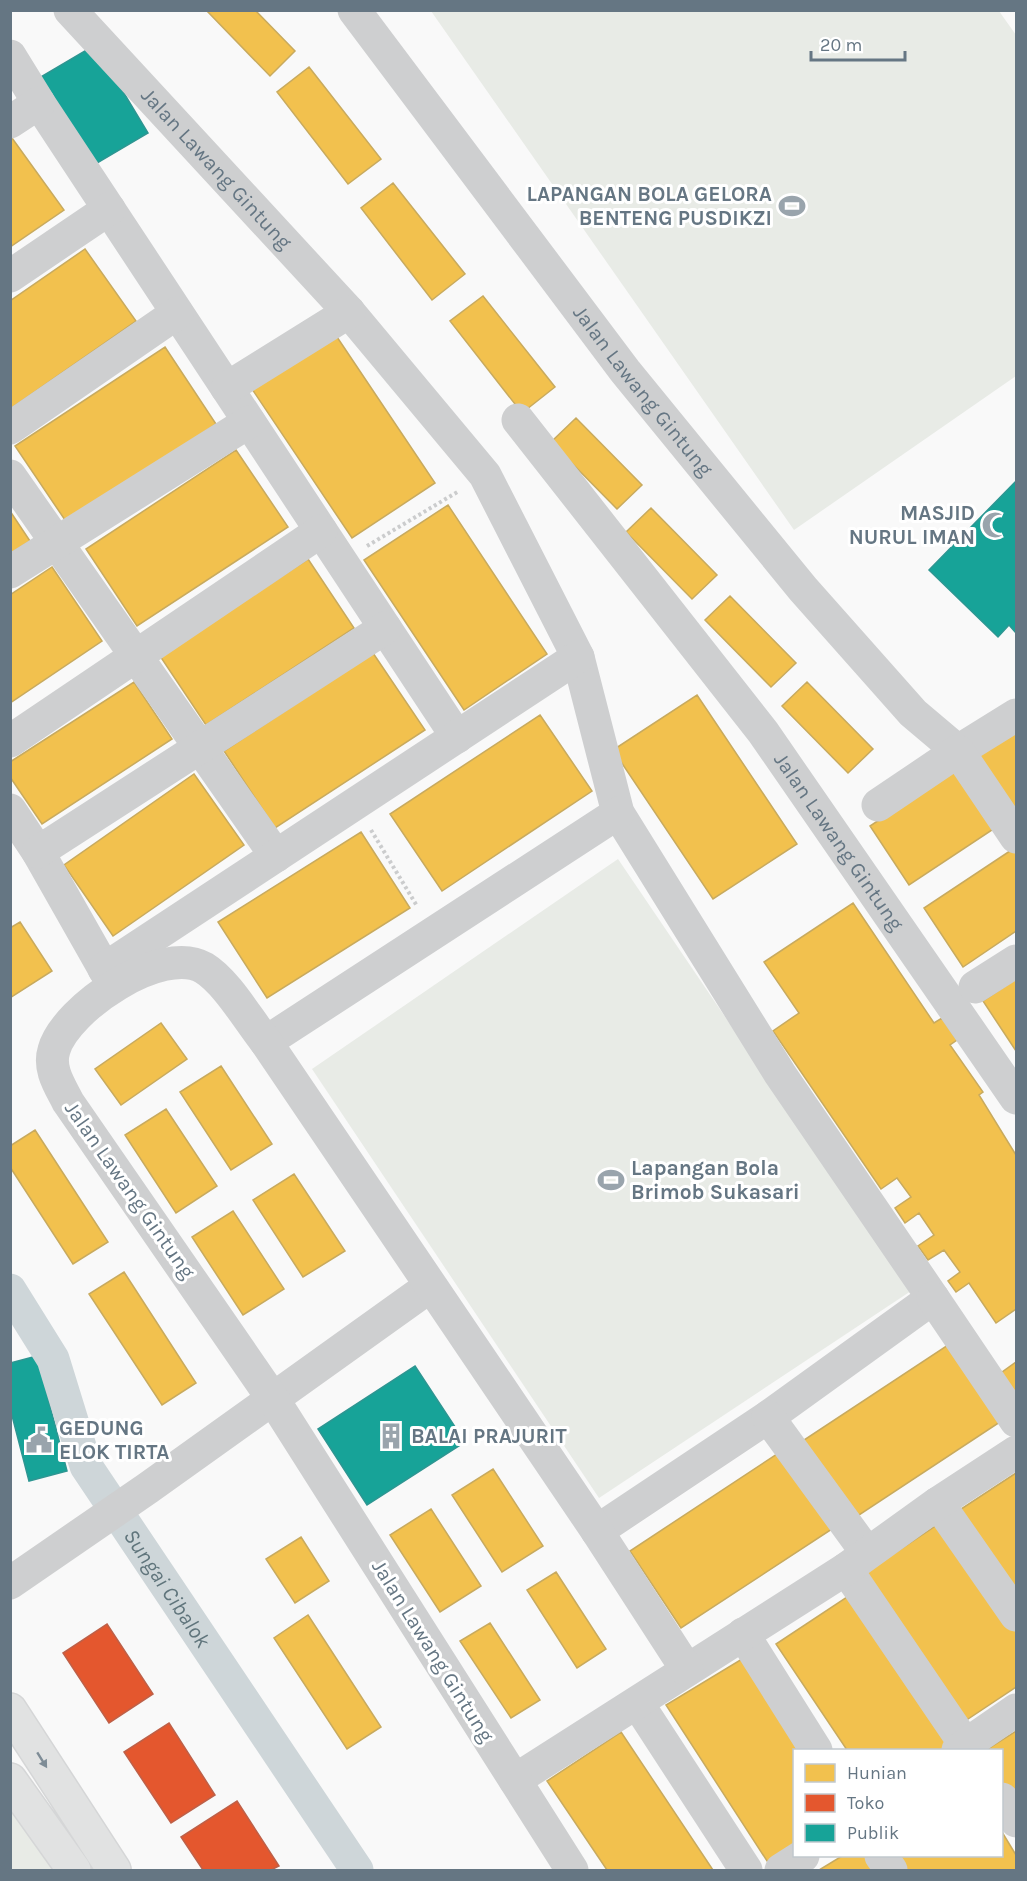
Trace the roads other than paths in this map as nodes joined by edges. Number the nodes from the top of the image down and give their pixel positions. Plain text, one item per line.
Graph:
1 (70, 10) edge
2 (354, 10) edge
3 (10, 56) edge
4 (39, 104) junction
5 (10, 122) edge
6 (109, 209) junction
7 (10, 276) edge
8 (349, 312) junction
9 (177, 313) junction
10 (227, 388) junction
11 (518, 420) dead end
12 (249, 422) junction
13 (10, 428) edge
14 (10, 476) edge
15 (321, 531) junction
16 (57, 542) junction
17 (10, 572) edge
18 (385, 628) junction
19 (136, 656) junction
20 (578, 657) junction
21 (1017, 715) edge
22 (457, 737) junction
23 (10, 741) edge
24 (200, 747) junction
25 (958, 751) junction
26 (878, 805) dead end
27 (10, 810) edge
28 (618, 813) junction
29 (1017, 837) edge
30 (38, 852) junction
31 (276, 856) junction
32 (1017, 961) edge
33 (109, 978) junction
34 (975, 987) dead end
35 (266, 1042) junction
36 (1017, 1098) edge
37 (429, 1287) junction
38 (933, 1298) junction
39 (273, 1399) junction
40 (768, 1417) junction
41 (1017, 1421) edge
42 (1017, 1452) edge
43 (938, 1503) junction
44 (597, 1531) junction
45 (857, 1561) junction
46 (10, 1583) edge
47 (1017, 1615) edge
48 (743, 1634) junction
49 (687, 1670) junction
50 (638, 1704) junction
51 (10, 1710) edge
52 (1017, 1710) edge
53 (815, 1749) edge
54 (964, 1749) edge
55 (10, 1780) edge
56 (515, 1780) junction
57 (1003, 1800) edge
58 (1017, 1821) edge
59 (801, 1857) edge
60 (882, 1857) edge
61 (74, 1870) edge
62 (114, 1870) edge
63 (572, 1870) edge
64 (746, 1870) edge
65 (781, 1870) edge
66 (891, 1870) edge

1 - 8 street, Jalan Lawang Gintung
2 - 25 street, Jalan Lawang Gintung
3 - 4 street
4 - 5 street
4 - 6 street
6 - 7 street
6 - 9 street
8 - 10 street
8 - 20 street, Jalan Lawang Gintung
9 - 10 street
9 - 13 street
10 - 12 street
11 - 36 street, Jalan Lawang Gintung
12 - 15 street
12 - 16 street
14 - 16 street
15 - 18 street
15 - 19 street
16 - 17 street
16 - 19 street
18 - 22 street
18 - 24 street
19 - 23 street
19 - 24 street
20 - 22 street, Jalan Lawang Gintung
20 - 28 street, Jalan Lawang Gintung
21 - 25 street
22 - 31 street, Jalan Lawang Gintung
24 - 30 street
24 - 31 street
25 - 26 street
25 - 29 street, Jalan Lawang Gintung
27 - 30 street
28 - 35 street
28 - 38 street, Jalan Lawang Gintung
30 - 33 street
31 - 33 street, Jalan Lawang Gintung
32 - 34 street
33 - 35 street, Jalan Lawang Gintung
33 - 39 street, Jalan Lawang Gintung
35 - 37 street, Jalan Lawang Gintung
37 - 39 street
37 - 44 street, Jalan Lawang Gintung
38 - 40 street
38 - 41 street, Jalan Lawang Gintung
39 - 46 street
39 - 56 street, Jalan Lawang Gintung
40 - 44 street
40 - 45 street
42 - 43 street
43 - 45 street
43 - 47 street
44 - 49 street, Jalan Lawang Gintung
45 - 48 street
45 - 54 street
48 - 49 street
48 - 53 street
49 - 50 street
50 - 56 street
50 - 64 street
51 -> 62 main road
52 - 54 street
55 - 61 main road
56 - 63 street, Jalan Lawang Gintung
57 - 58 street
59 - 65 street
60 - 66 street

